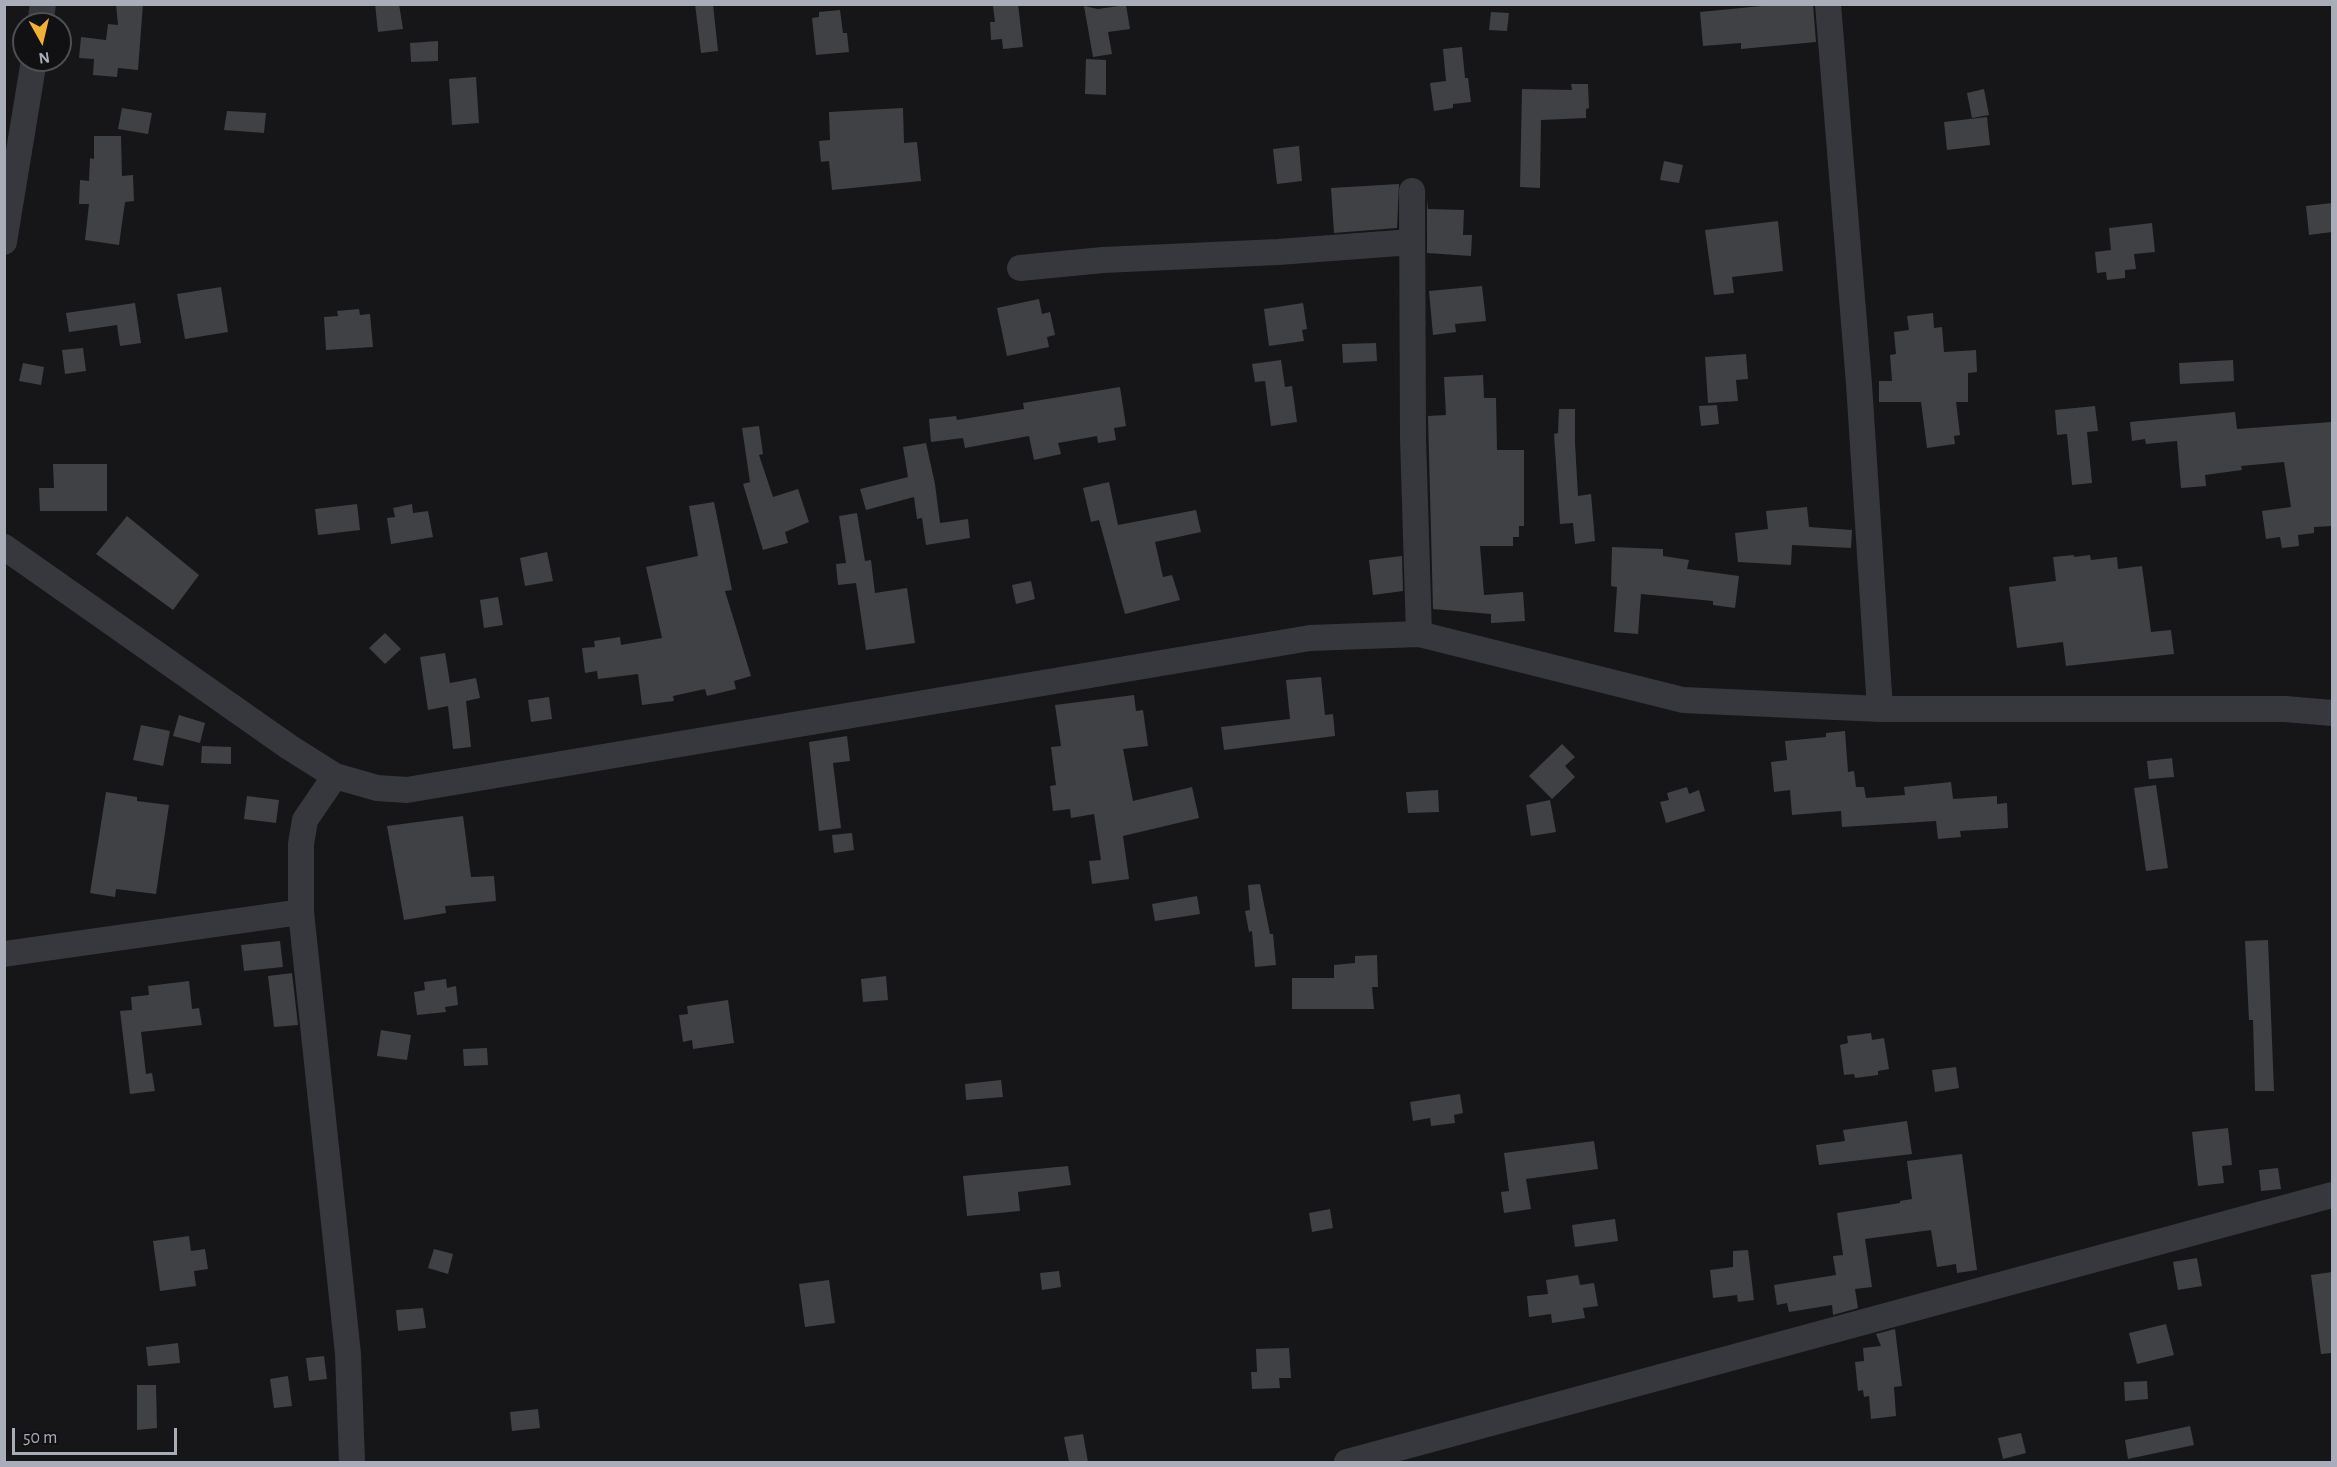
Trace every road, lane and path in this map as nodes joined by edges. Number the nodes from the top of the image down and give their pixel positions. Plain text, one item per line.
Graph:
1 (1828, 4) edge
2 (32, 72) edge
3 (1412, 190) dead end
4 (4, 242) edge
5 (1412, 242) junction
6 (1020, 268) dead end
7 (4, 547) edge
8 (1419, 634) junction
9 (1880, 709) junction
10 (2332, 713) edge
11 (334, 776) junction
12 (301, 912) junction
13 (4, 954) edge
14 (2332, 1195) edge
15 (352, 1462) edge
16 (1347, 1462) edge

1 - 9 street
2 - 4 street
3 - 5 street
5 - 6 street
5 - 8 street
7 - 11 street
8 - 9 street
8 - 11 street
9 - 10 street
11 - 12 street
12 - 13 street
12 - 15 street
14 - 16 street

